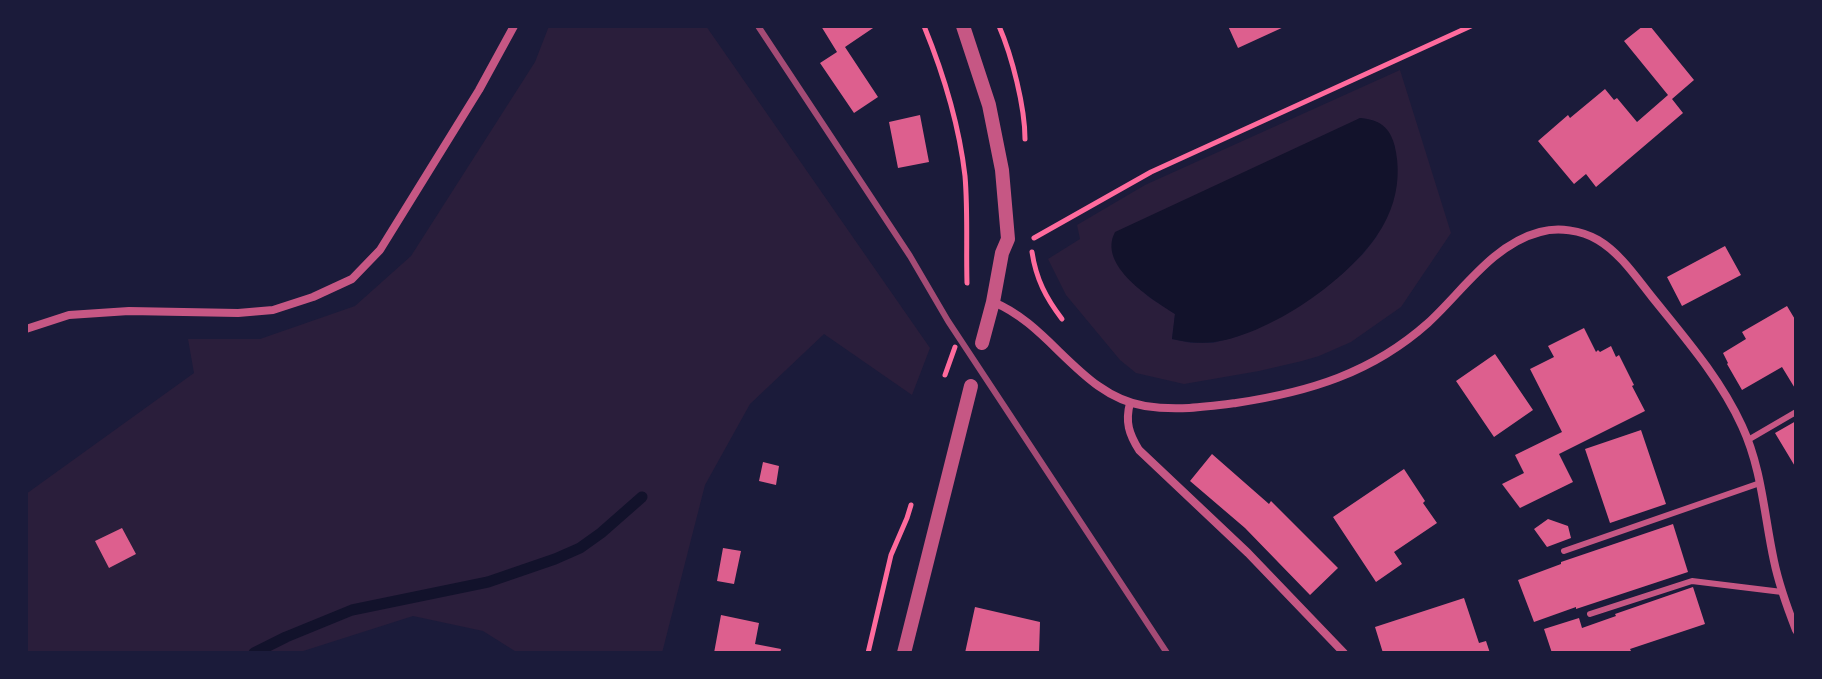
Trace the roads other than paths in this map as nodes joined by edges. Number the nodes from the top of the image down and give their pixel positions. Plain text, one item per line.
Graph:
1 (514, 26) edge
2 (963, 26) edge
3 (993, 302) junction
4 (26, 329) edge
5 (982, 343) dead end
6 (971, 386) dead end
7 (1130, 403) junction
8 (1796, 412) edge
9 (1748, 440) junction
10 (1760, 483) junction
11 (1564, 551) dead end
12 (1782, 592) junction
13 (1590, 614) dead end
14 (1796, 630) edge
15 (905, 652) edge
16 (1344, 653) edge

1 - 4 street
2 - 3 street
3 - 5 street
3 - 7 street
6 - 15 street
7 - 9 street
7 - 16 street
8 - 9 lane
9 - 10 street
10 - 11 lane
10 - 12 street
12 - 13 lane
12 - 14 street

